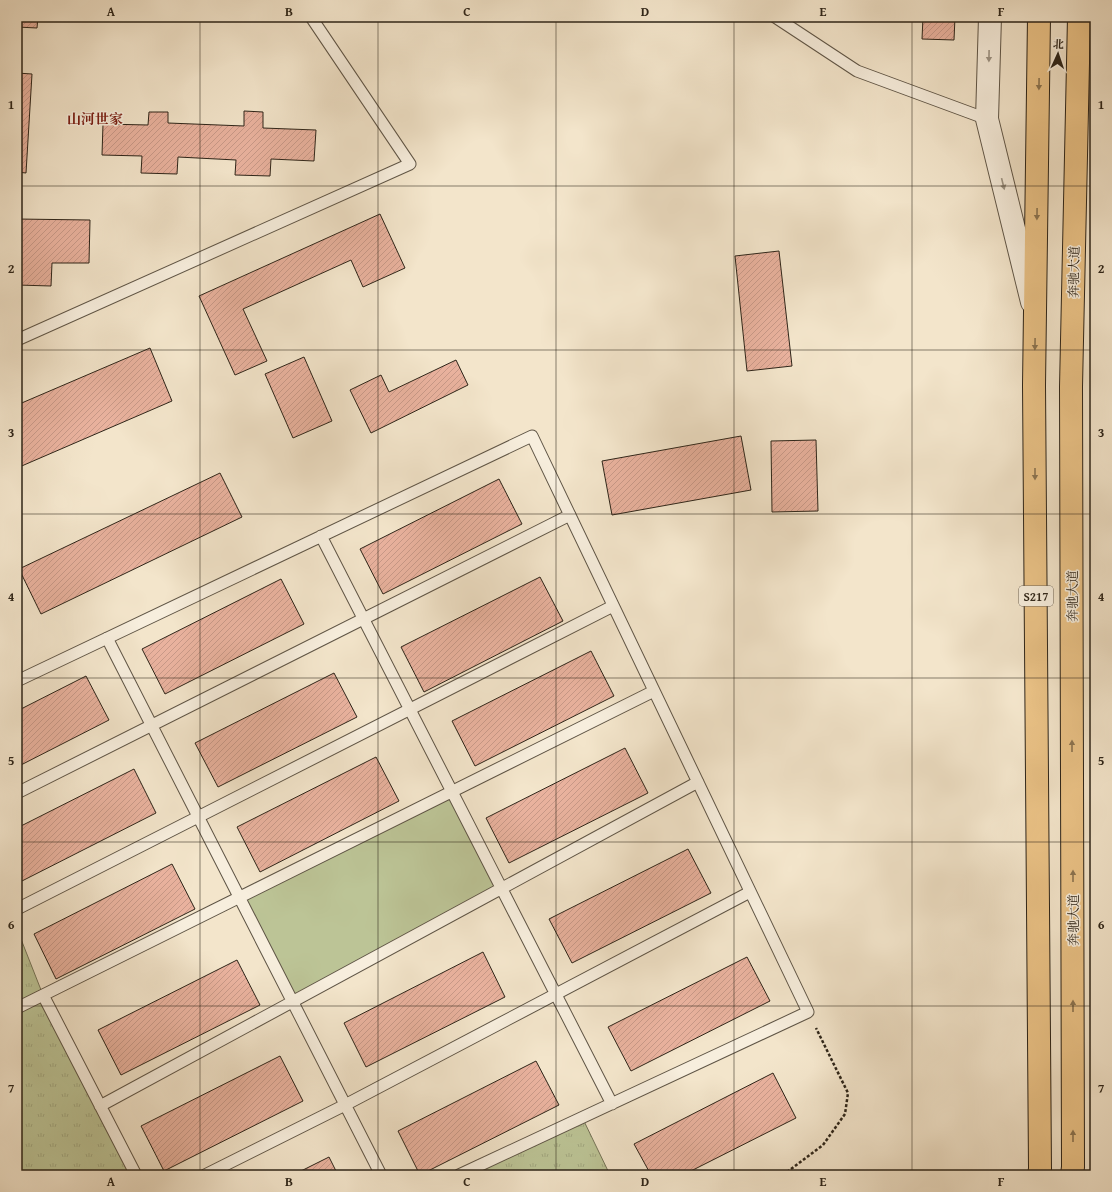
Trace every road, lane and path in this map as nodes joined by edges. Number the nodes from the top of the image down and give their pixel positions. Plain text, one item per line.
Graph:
1 (311, 17) edge
2 (775, 17) edge
3 (990, 17) edge
4 (1040, 17) edge
5 (1079, 17) edge
6 (987, 118) junction
7 (1035, 317) junction
8 (17, 340) edge
9 (570, 515) junction
10 (321, 536) junction
11 (614, 606) junction
12 (363, 619) junction
13 (107, 638) junction
14 (17, 681) edge
15 (654, 691) junction
16 (410, 710) junction
17 (151, 726) junction
18 (698, 782) junction
19 (452, 792) junction
20 (17, 793) edge
21 (198, 817) junction
22 (501, 889) junction
23 (750, 892) junction
24 (240, 898) junction
25 (17, 909) edge
26 (556, 994) junction
27 (43, 995) junction
28 (293, 1002) junction
29 (17, 1008) edge
30 (808, 1012) junction
31 (345, 1104) junction
32 (612, 1104) junction
33 (100, 1106) junction
34 (136, 1175) edge
35 (205, 1175) edge
36 (381, 1175) edge
37 (459, 1175) edge
38 (783, 1175) edge
39 (1039, 1175) edge
40 (1072, 1175) edge

1 - 8 lane
2 - 6 lane
3 -> 6 street
4 -> 7 main road, S217
40 -> 5 main road, 奔驰大道 / S217
6 -> 7 street
7 -> 39 main road, S217
9 - 10 lane
9 - 11 lane
9 - 12 lane
10 - 12 lane
10 - 13 lane
11 - 15 lane
11 - 16 lane
12 - 16 lane
12 - 17 lane
13 - 14 lane
13 - 17 lane
15 - 18 lane
15 - 19 lane
16 - 19 lane
16 - 21 lane
17 - 20 lane
17 - 21 lane
18 - 22 lane
18 - 23 lane
19 - 22 lane
19 - 24 lane
21 - 24 lane
21 - 25 lane
22 - 26 lane
22 - 28 lane
23 - 26 lane
23 - 30 lane
24 - 27 lane
24 - 28 lane
26 - 31 lane
26 - 32 lane
27 - 29 lane
27 - 33 lane
28 - 31 lane
28 - 33 lane
30 - 32 lane
30 - 38 path
31 - 35 lane
31 - 36 lane
32 - 37 lane
33 - 34 lane

